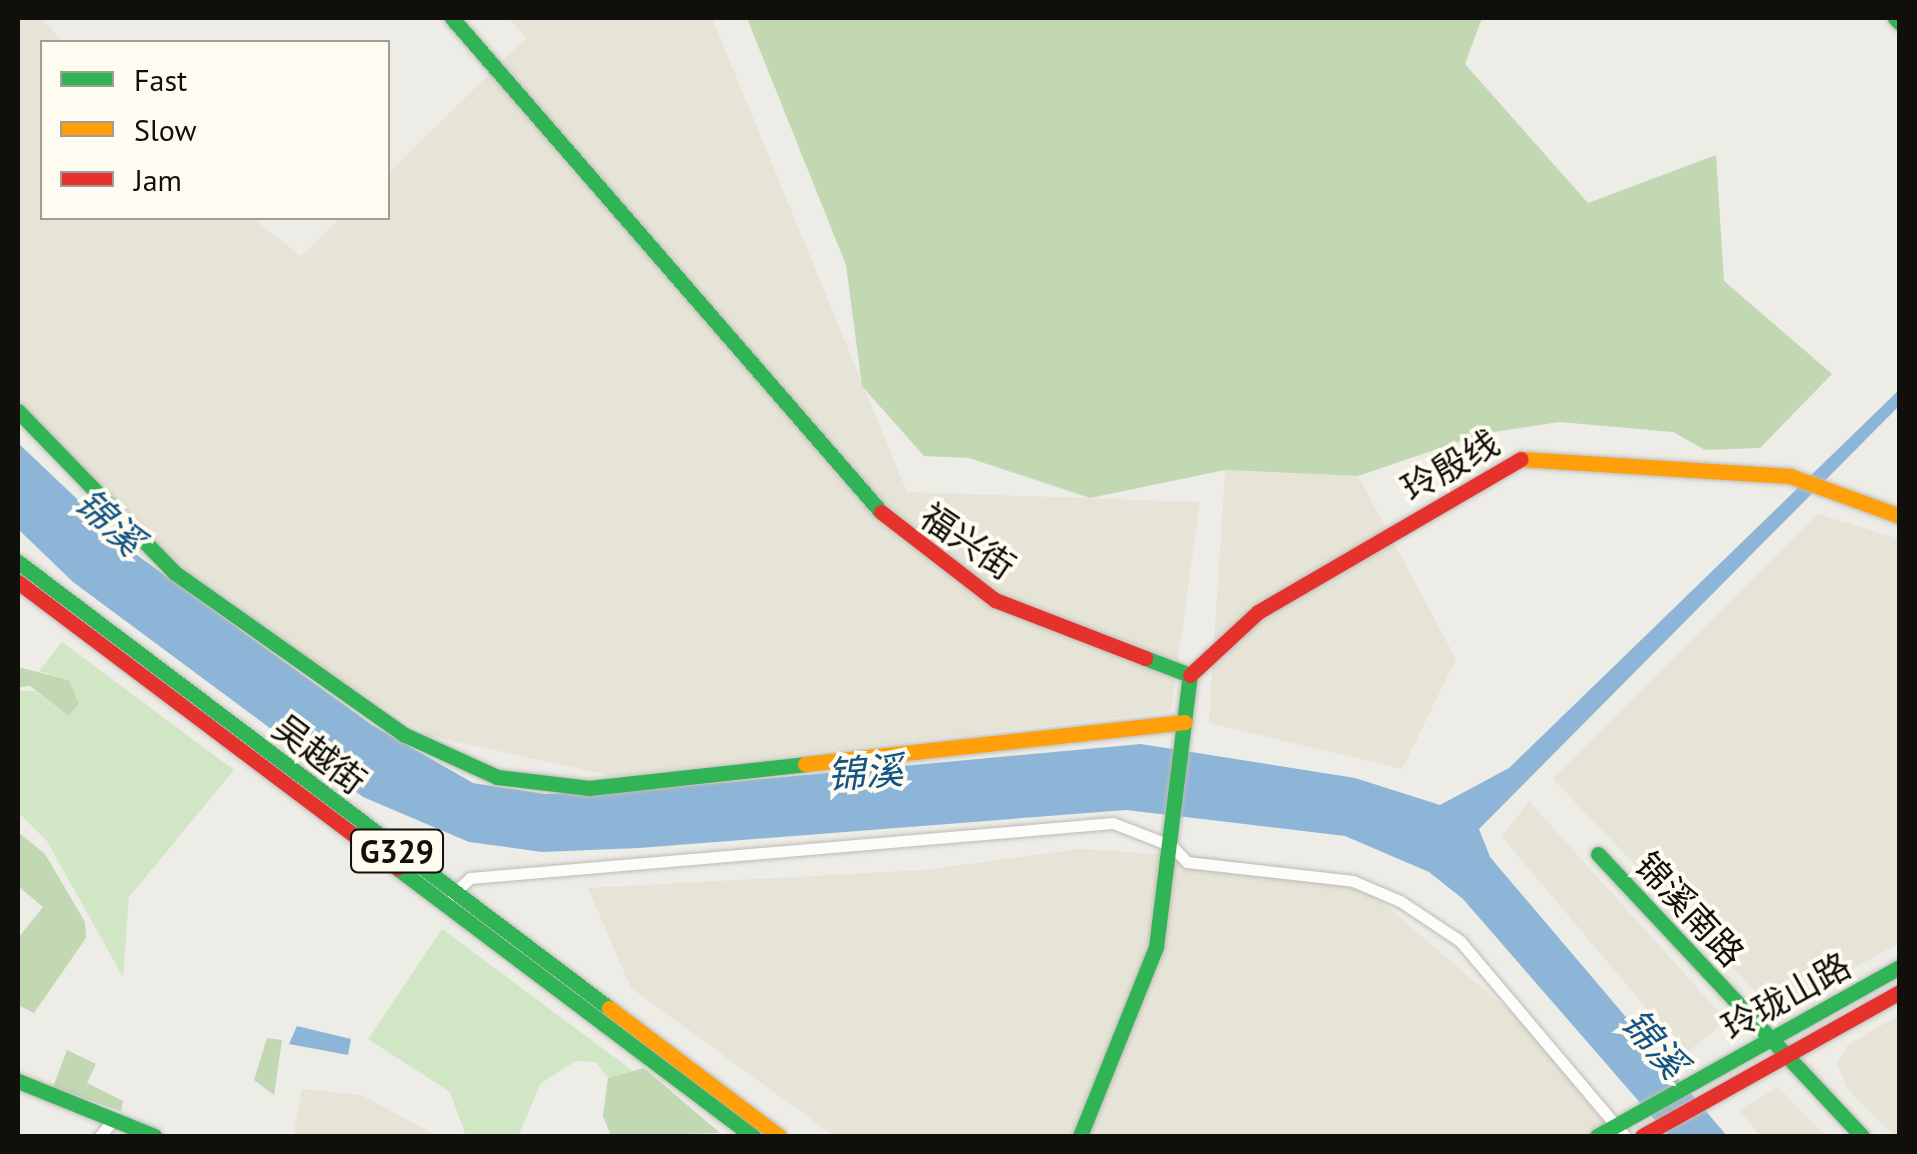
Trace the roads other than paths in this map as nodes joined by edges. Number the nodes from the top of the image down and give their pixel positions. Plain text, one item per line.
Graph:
1 (452, 18) edge
2 (18, 411) edge
3 (1900, 516) edge
4 (18, 562) edge
5 (18, 582) edge
6 (1190, 675) junction
7 (1185, 722) junction
8 (1172, 846) junction
9 (1598, 854) dead end
10 (453, 894) junction
11 (1900, 967) edge
12 (1900, 992) edge
13 (1771, 1039) junction
14 (1786, 1056) junction
15 (18, 1081) edge
16 (113, 1120) junction
17 (1620, 1131) edge
18 (1648, 1133) edge
19 (100, 1136) edge
20 (154, 1136) edge
21 (753, 1136) edge
22 (779, 1136) edge
23 (1080, 1136) edge
24 (1597, 1136) edge
25 (1862, 1136) edge

1 - 6 main road, 福兴街
2 - 7 main road
3 - 6 main road, 玲殷线
4 - 10 main road, 吴越街 / G329
5 - 21 main road, 吴越街 / G329
6 - 7 main road
7 - 8 main road
8 - 10 street
8 - 17 street
8 - 23 main road
9 - 13 main road, 锦溪南路
10 - 22 main road, 吴越街 / G329
11 - 13 main road, 玲珑山路
12 - 14 main road, 玲珑山路
13 - 14 main road, 锦溪南路
13 - 17 main road, 玲珑山路
14 - 18 main road, 玲珑山路
14 - 25 main road, 锦溪南路
15 - 16 main road
16 - 19 street
16 - 20 main road
17 - 24 main road, 玲珑山路

